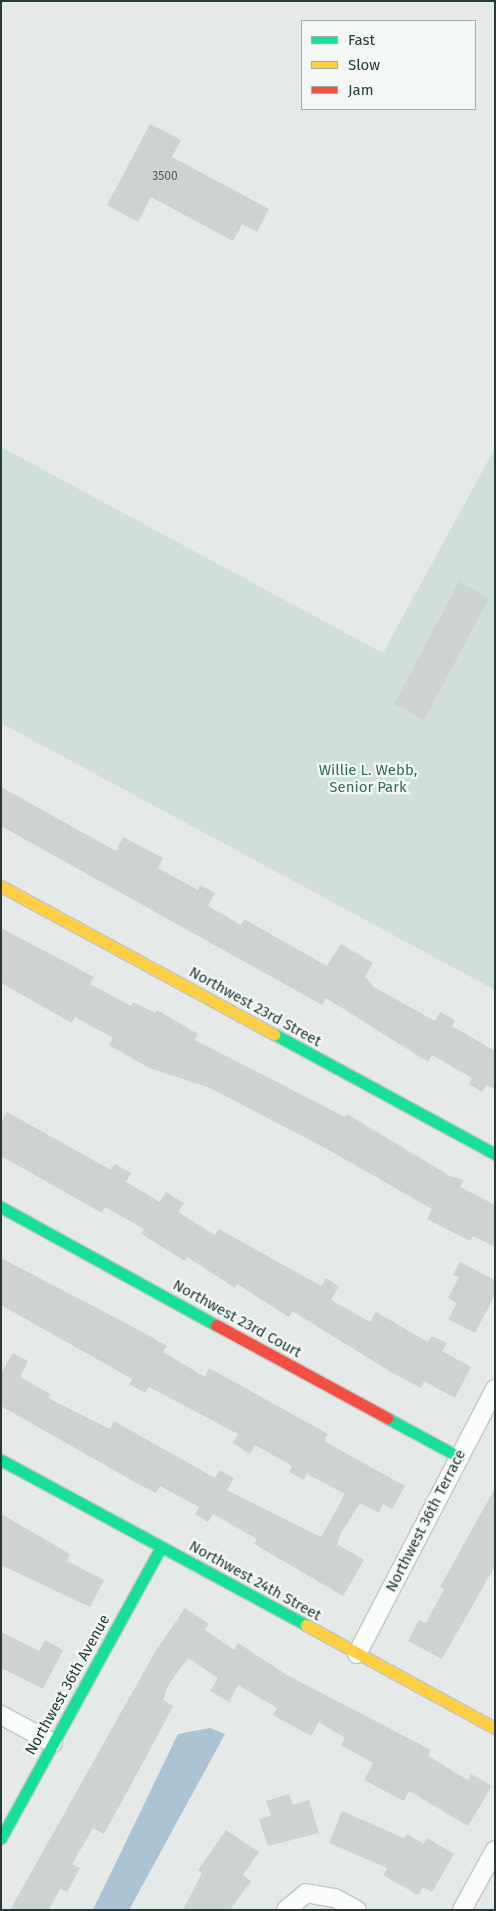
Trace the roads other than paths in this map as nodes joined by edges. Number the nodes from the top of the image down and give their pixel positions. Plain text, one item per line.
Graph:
1 (1, 886) edge
2 (495, 1154) edge
3 (1, 1207) edge
4 (495, 1389) edge
5 (459, 1457) junction
6 (1, 1460) edge
7 (161, 1547) junction
8 (357, 1654) junction
9 (1, 1715) edge
10 (495, 1728) edge
11 (53, 1743) junction
12 (1, 1838) edge
13 (495, 1850) edge
14 (286, 1910) edge
15 (357, 1910) edge
16 (462, 1910) edge

1 - 2 street, Northwest 23rd Street
3 - 5 street, Northwest 23rd Court
4 - 5 street, Northwest 36th Terrace
5 - 8 street, Northwest 36th Terrace
6 - 7 street, Northwest 24th Street
7 - 8 street, Northwest 24th Street
7 - 11 street, Northwest 36th Avenue
8 - 10 street, Northwest 24th Street
9 - 11 street
11 - 12 street, Northwest 36th Avenue
13 - 16 street
14 - 15 street

